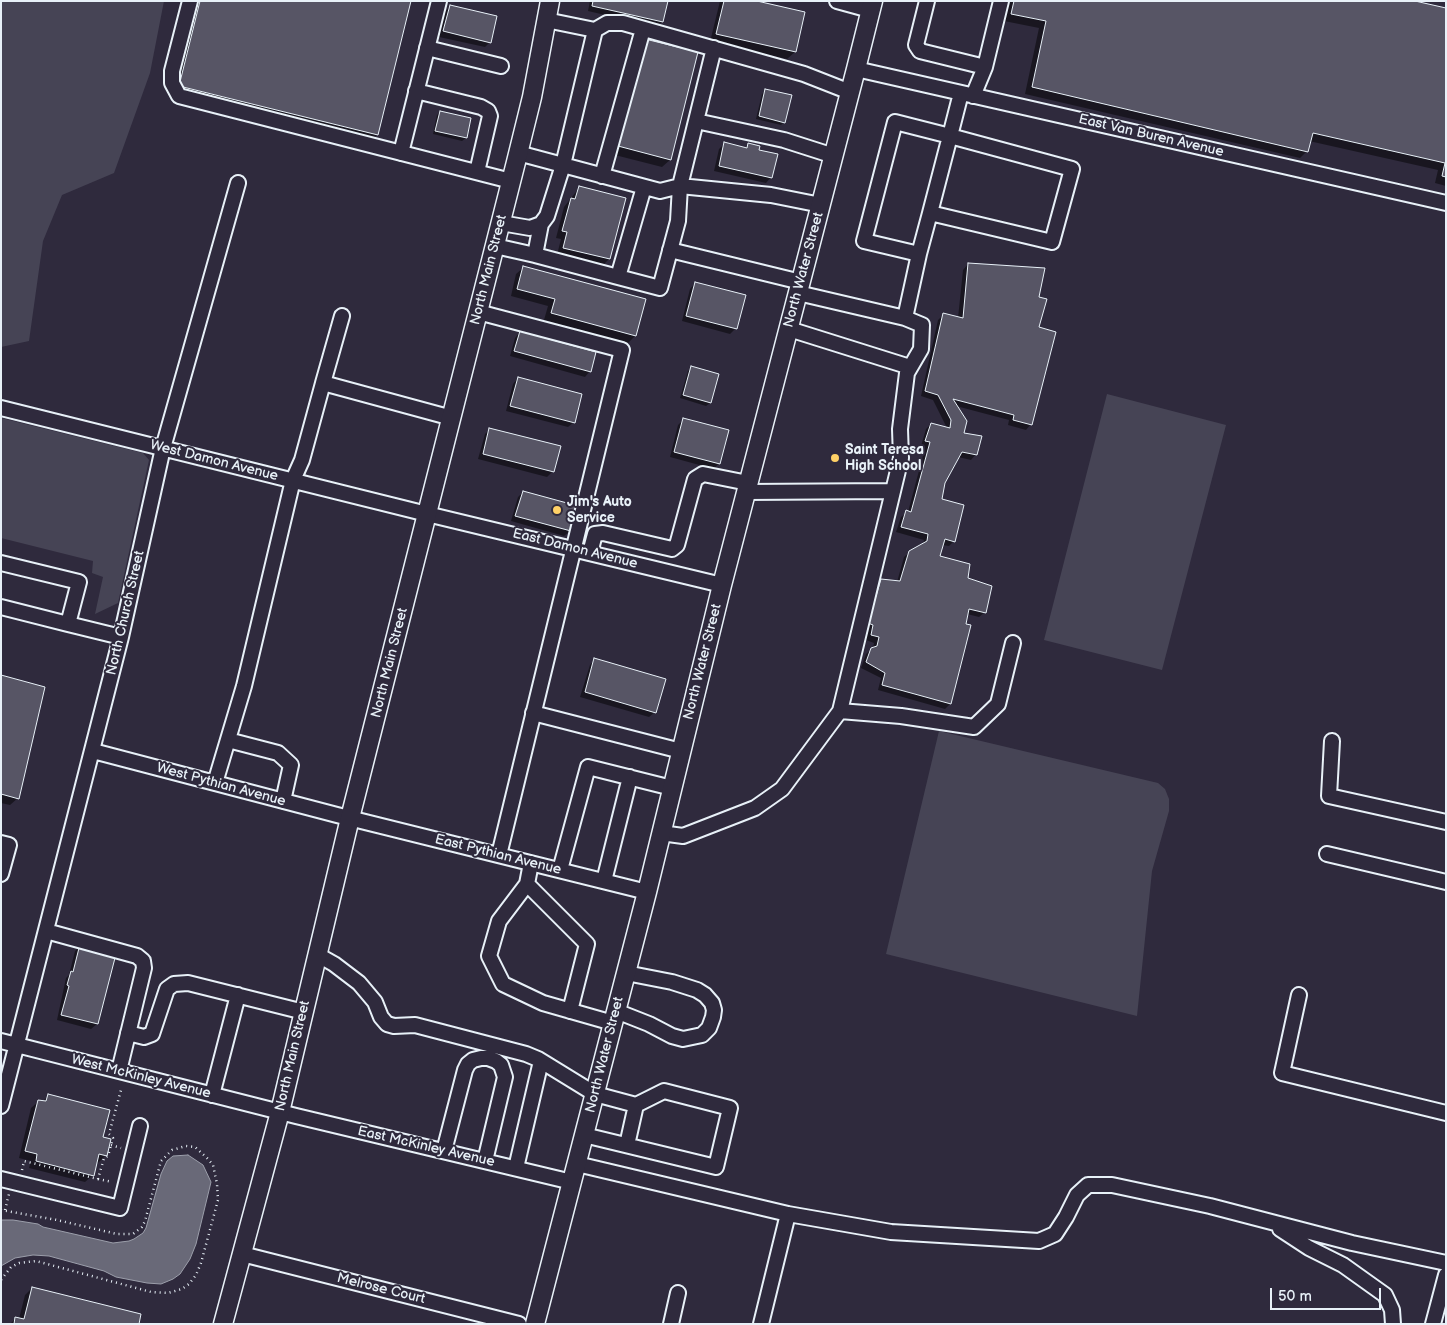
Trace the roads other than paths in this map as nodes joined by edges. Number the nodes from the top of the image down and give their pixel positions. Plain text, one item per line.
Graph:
1 (190, 1) edge
2 (439, 1) edge
3 (550, 1) edge
4 (837, 1) edge
5 (927, 1) edge
6 (1001, 1) edge
7 (871, 5) edge
8 (546, 20) junction
9 (643, 28) junction
10 (595, 30) junction
11 (427, 48) junction
12 (714, 48) junction
13 (501, 66) dead end
14 (985, 67) junction
15 (856, 69) junction
16 (416, 91) junction
17 (850, 92) junction
18 (967, 94) junction
19 (696, 122) junction
20 (950, 136) junction
21 (401, 153) junction
22 (518, 153) junction
23 (834, 156) junction
24 (563, 165) junction
25 (477, 172) junction
26 (602, 176) junction
27 (511, 182) junction
28 (238, 183) dead end
29 (680, 186) junction
30 (644, 187) junction
31 (1446, 203) edge
32 (821, 205) junction
33 (930, 213) junction
34 (501, 223) junction
35 (542, 224) junction
36 (495, 246) junction
37 (670, 250) junction
38 (919, 254) junction
39 (535, 255) junction
40 (618, 277) junction
41 (799, 288) junction
42 (478, 312) junction
43 (342, 316) dead end
44 (905, 318) junction
45 (789, 329) junction
46 (910, 367) junction
47 (323, 383) junction
48 (1, 408) edge
49 (452, 418) junction
50 (163, 448) junction
51 (293, 480) junction
52 (747, 488) junction
53 (892, 492) junction
54 (427, 514) junction
55 (574, 549) junction
56 (590, 553) junction
57 (1, 563) edge
58 (722, 585) junction
59 (1, 607) edge
60 (68, 624) junction
61 (122, 637) junction
62 (1013, 643) dead end
63 (840, 711) junction
64 (533, 713) junction
65 (228, 740) junction
66 (1332, 741) dead end
67 (93, 751) junction
68 (681, 751) junction
69 (630, 777) junction
70 (215, 783) junction
71 (672, 788) junction
72 (283, 800) junction
73 (350, 818) junction
74 (1446, 822) edge
75 (661, 833) junction
76 (1, 843) edge
77 (1327, 854) dead end
78 (498, 855) junction
79 (531, 863) junction
80 (560, 870) junction
81 (1, 874) edge
82 (604, 881) junction
83 (1446, 882) edge
84 (527, 884) junction
85 (646, 892) junction
86 (46, 932) junction
87 (318, 955) junction
88 (626, 973) junction
89 (238, 995) junction
90 (1299, 995) dead end
91 (570, 1011) junction
92 (304, 1012) junction
93 (614, 1017) junction
94 (128, 1033) junction
95 (1, 1041) edge
96 (492, 1044) junction
97 (16, 1045) junction
98 (488, 1058) junction
99 (541, 1061) junction
100 (119, 1071) junction
101 (595, 1094) junction
102 (212, 1095) junction
103 (636, 1105) junction
104 (1, 1106) edge
105 (280, 1112) junction
106 (1446, 1113) edge
107 (140, 1126) dead end
108 (584, 1135) junction
109 (627, 1146) junction
110 (444, 1151) junction
111 (485, 1161) junction
112 (577, 1164) junction
113 (516, 1168) junction
114 (1, 1179) edge
115 (572, 1182) junction
116 (788, 1214) junction
117 (1270, 1223) junction
118 (242, 1254) junction
119 (1446, 1263) edge
120 (1446, 1275) edge
121 (678, 1293) dead end
122 (224, 1324) edge
123 (519, 1324) edge
124 (535, 1324) edge
125 (671, 1324) edge
126 (761, 1324) edge
127 (1393, 1324) edge
128 (1433, 1324) edge

1 - 21 street
2 - 11 street
3 - 8 main road, North Main Street
4 - 7 street
5 - 14 street
6 - 14 street
7 - 15 main road, North Water Street
8 - 10 street
8 - 22 main road, North Main Street
9 - 10 street
9 - 12 street
9 - 26 street
10 - 24 street
11 - 13 street
11 - 16 street
12 - 17 street
12 - 19 street
14 - 18 street
15 - 17 main road, North Water Street
15 - 18 street, East Van Buren Avenue
16 - 21 street
16 - 25 street
17 - 23 main road, North Water Street
18 - 20 street
18 - 31 street, East Van Buren Avenue
19 - 23 street
19 - 29 street
20 - 33 street
20 - 33 street
20 - 38 street
21 - 25 street
22 - 24 street
22 - 27 main road, North Main Street
23 - 32 main road, North Water Street
24 - 26 street
24 - 35 street
25 - 27 street
26 - 30 street
27 - 34 main road, North Main Street
28 - 50 street, North Church Street
29 - 30 street
29 - 32 street
29 - 37 street
30 - 40 street
32 - 41 main road, North Water Street
33 - 38 street
34 - 35 street
34 - 36 main road, North Main Street
35 - 39 street
36 - 39 street
36 - 42 main road, North Main Street
37 - 40 street
37 - 41 street
38 - 44 street
39 - 40 street
41 - 44 street
41 - 45 main road, North Water Street
42 - 49 main road, North Main Street
42 - 55 street
43 - 47 street
44 - 46 street
45 - 46 street
45 - 52 main road, North Water Street
46 - 53 street
47 - 49 street
47 - 51 street
48 - 50 street, West Damon Avenue
49 - 54 main road, North Main Street
50 - 51 street, West Damon Avenue
50 - 61 street, North Church Street
51 - 54 street, West Damon Avenue
51 - 65 street
52 - 53 street
52 - 56 street
52 - 58 main road, North Water Street
53 - 63 street
54 - 55 street, East Damon Avenue
54 - 73 main road, North Main Street
55 - 56 street, East Damon Avenue
55 - 64 street
56 - 58 street, East Damon Avenue
57 - 60 street
58 - 68 main road, North Water Street
59 - 60 street
60 - 61 street
61 - 67 street, North Church Street
62 - 63 street
63 - 75 street
64 - 68 street
64 - 78 street
65 - 70 street
65 - 72 street
66 - 74 street
67 - 70 street, West Pythian Avenue
67 - 86 street, North Church Street
68 - 71 main road, North Water Street
69 - 71 street
69 - 80 street
69 - 82 street
70 - 72 street, West Pythian Avenue
71 - 75 main road, North Water Street
72 - 73 street, West Pythian Avenue
73 - 78 street, East Pythian Avenue
73 - 87 main road, North Main Street
75 - 85 main road, North Water Street
76 - 81 street
77 - 83 street
78 - 79 street, East Pythian Avenue
79 - 80 street, East Pythian Avenue
79 - 84 street
80 - 82 street, East Pythian Avenue
82 - 85 street, East Pythian Avenue
84 - 91 street
84 - 91 street
85 - 88 main road, North Water Street
86 - 94 street
86 - 97 street, North Church Street
87 - 92 main road, North Main Street
87 - 96 street
88 - 93 main road, North Water Street
88 - 93 street
89 - 92 street
89 - 94 street
89 - 102 street
90 - 106 street
91 - 93 street
92 - 105 main road, North Main Street
93 - 101 main road, North Water Street
94 - 100 street
95 - 97 street, West McKinley Avenue
96 - 98 street
96 - 99 street
97 - 100 street, West McKinley Avenue
97 - 104 street, North Church Street
98 - 110 street
98 - 111 street
99 - 101 street
99 - 113 street
100 - 102 street, West McKinley Avenue
101 - 103 street
101 - 108 main road, North Water Street
102 - 105 street, West McKinley Avenue
103 - 109 street
103 - 109 street
105 - 110 street, East McKinley Avenue
105 - 118 main road, North Main Street
107 - 114 street
108 - 109 street
108 - 112 main road, North Water Street
110 - 111 street, East McKinley Avenue
111 - 113 street, East McKinley Avenue
112 - 115 main road, North Water Street
112 - 116 street
113 - 115 street, East McKinley Avenue
115 - 124 main road, North Water Street
116 - 117 street
116 - 126 street
117 - 119 street
117 - 127 street
118 - 122 main road, North Main Street
118 - 123 street, Melrose Court
120 - 128 street
121 - 125 street

